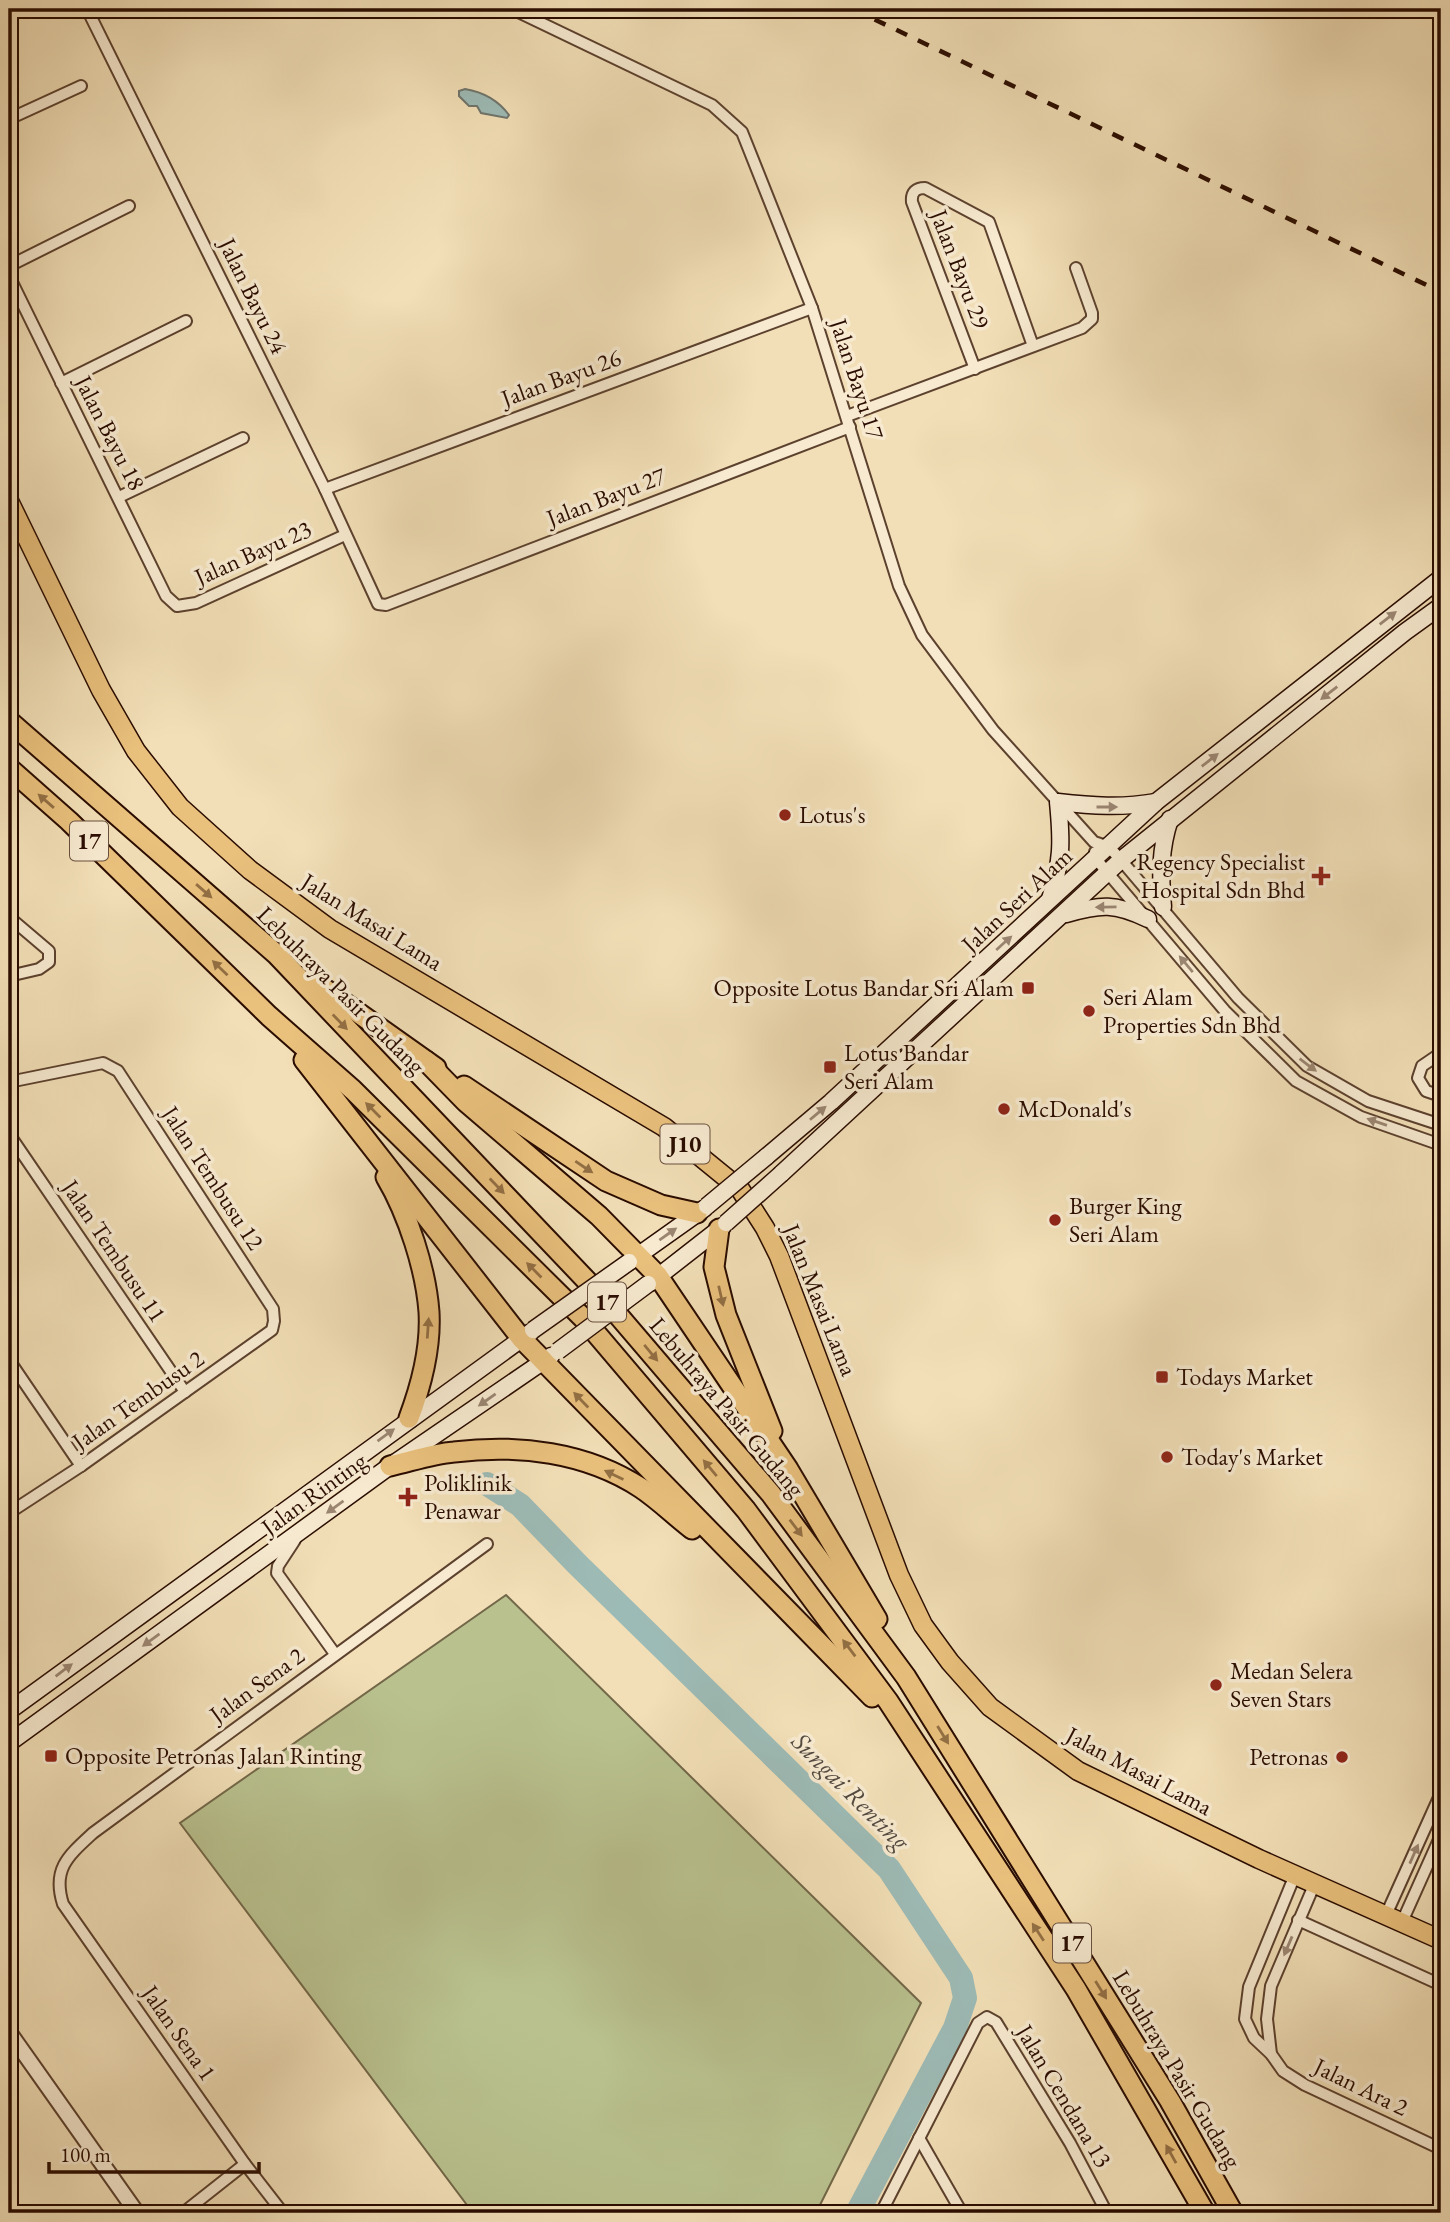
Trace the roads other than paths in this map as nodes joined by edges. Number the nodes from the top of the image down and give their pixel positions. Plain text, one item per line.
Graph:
1 (87, 9) edge
2 (512, 9) edge
3 (80, 86) dead end
4 (9, 119) edge
5 (129, 206) dead end
6 (9, 266) edge
7 (1076, 268) dead end
8 (9, 276) edge
9 (812, 308) junction
10 (186, 321) dead end
11 (1033, 346) junction
12 (975, 369) junction
13 (61, 383) junction
14 (848, 421) junction
15 (243, 438) dead end
16 (325, 489) junction
17 (119, 497) junction
18 (9, 501) edge
19 (345, 535) junction
20 (1441, 578) edge
21 (378, 604) joint
22 (177, 606) joint
23 (1441, 606) edge
24 (9, 722) edge
25 (9, 768) edge
26 (1058, 802) junction
27 (1156, 802) junction
28 (1170, 819) junction
29 (1099, 849) junction
30 (1121, 860) junction
31 (1108, 872) junction
32 (1049, 901) junction
33 (1163, 907) junction
34 (1063, 915) junction
35 (9, 917) edge
36 (1148, 919) junction
37 (276, 954) junction
38 (9, 976) edge
39 (269, 1016) junction
40 (1441, 1053) edge
41 (426, 1061) junction
42 (9, 1082) edge
43 (1441, 1096) edge
44 (349, 1116) junction
45 (1441, 1125) edge
46 (9, 1134) edge
47 (1441, 1144) edge
48 (702, 1210) junction
49 (722, 1226) junction
50 (634, 1259) junction
51 (653, 1280) junction
52 (273, 1309) joint
53 (527, 1334) junction
54 (551, 1356) junction
55 (9, 1360) edge
56 (185, 1392) junction
57 (409, 1418) junction
58 (81, 1466) junction
59 (390, 1466) junction
60 (788, 1469) junction
61 (9, 1513) edge
62 (298, 1534) junction
63 (486, 1544) dead end
64 (748, 1572) junction
65 (335, 1654) junction
66 (906, 1676) junction
67 (9, 1711) edge
68 (9, 1743) edge
69 (916, 1744) junction
70 (1441, 1793) edge
71 (1441, 1835) edge
72 (61, 1869) joint
73 (1294, 1875) junction
74 (1315, 1883) junction
75 (1394, 1919) junction
76 (1298, 1920) junction
77 (1441, 1940) edge
78 (1441, 1985) edge
79 (9, 2032) edge
80 (1271, 2054) junction
81 (919, 2138) junction
82 (1441, 2149) edge
83 (245, 2164) junction
84 (137, 2213) edge
85 (183, 2213) edge
86 (283, 2213) edge
87 (881, 2213) edge
88 (962, 2213) edge
89 (1107, 2213) edge
90 (1205, 2213) edge
91 (1233, 2213) edge

1 - 16 street, Jalan Bayu 24
2 - 9 street, Jalan Bayu 17
3 - 4 street
5 - 6 street
7 - 11 street, Jalan Bayu 27
8 - 13 street, Jalan Bayu 18
9 - 14 street, Jalan Bayu 17
9 - 16 street, Jalan Bayu 26
10 - 13 street
11 - 12 street, Jalan Bayu 27
11 - 12 street, Jalan Bayu 29
12 - 14 street, Jalan Bayu 27
13 - 17 street, Jalan Bayu 18
14 - 21 street, Jalan Bayu 27
14 - 26 street, Jalan Bayu 17
15 - 17 street
16 - 19 street, Jalan Bayu 24
17 - 22 street, Jalan Bayu 18
18 - 73 main road, Jalan Masai Lama / J10
19 - 21 street, Jalan Bayu 24
19 - 22 street, Jalan Bayu 23
27 -> 20 main road, Jalan Seri Alam
23 -> 28 main road, Jalan Seri Alam
24 -> 37 highway, Lebuhraya Pasir Gudang / 17
39 -> 25 highway, Lebuhraya Pasir Gudang / 17
26 -> 27 main road
26 - 29 street, Jalan Bayu 17
26 - 32 main road
27 - 29 main road, Jalan Seri Alam
28 - 30 main road, Jalan Seri Alam
28 - 33 main road
29 - 30 street
29 - 31 street
29 - 32 main road, Jalan Seri Alam
30 - 31 main road, Jalan Seri Alam
30 - 33 street
31 - 34 main road, Jalan Seri Alam
31 - 36 street
48 -> 32 main road, Jalan Seri Alam, bridge
33 -> 45 street
36 -> 34 main road
34 - 49 main road, Jalan Seri Alam, bridge
35 - 38 street
47 -> 36 street
37 - 41 highway
37 -> 66 highway, Lebuhraya Pasir Gudang / 17
39 - 44 highway
69 -> 39 highway, Lebuhraya Pasir Gudang / 17
40 - 43 street
41 -> 48 highway
41 - 50 highway
42 - 52 street, Jalan Tembusu 12
44 - 53 highway
57 -> 44 highway
46 - 56 street, Jalan Tembusu 11
50 -> 48 main road, Jalan Seri Alam
49 - 51 main road, Jalan Seri Alam
49 -> 60 highway
50 - 51 highway
50 - 53 main road, Jalan Rinting, bridge
51 - 54 main road, Jalan Rinting, bridge
51 - 60 highway
52 - 56 street, Jalan Tembusu 2
53 - 54 highway
53 - 57 main road, Jalan Rinting
54 -> 59 main road, Jalan Rinting
64 -> 54 highway
55 - 58 street
56 - 58 street, Jalan Tembusu 2
67 -> 57 main road, Jalan Rinting
58 - 61 street, Jalan Tembusu 2
59 -> 62 main road, Jalan Rinting
64 -> 59 highway
60 - 66 highway
62 - 65 street
62 -> 68 main road, Jalan Rinting
63 - 65 street, Jalan Sena 2
64 - 69 highway
65 - 72 street, Jalan Sena 2
66 -> 91 highway, Lebuhraya Pasir Gudang / 17
90 -> 69 highway, Lebuhraya Pasir Gudang / 17
75 -> 70 street
71 - 75 street
72 - 83 street, Jalan Sena 1
73 - 74 main road, Jalan Masai Lama / J10
73 - 80 street, Jalan Ara 2
74 - 75 main road, Jalan Masai Lama / J10
74 - 76 street
75 - 77 main road, Jalan Masai Lama / J10
76 - 78 street
76 -> 80 street
79 - 84 street
80 - 82 street, Jalan Ara 2
81 - 87 street
81 - 88 street
81 - 89 street, Jalan Cendana 13
83 - 85 street
83 - 86 street, Jalan Sena 1

